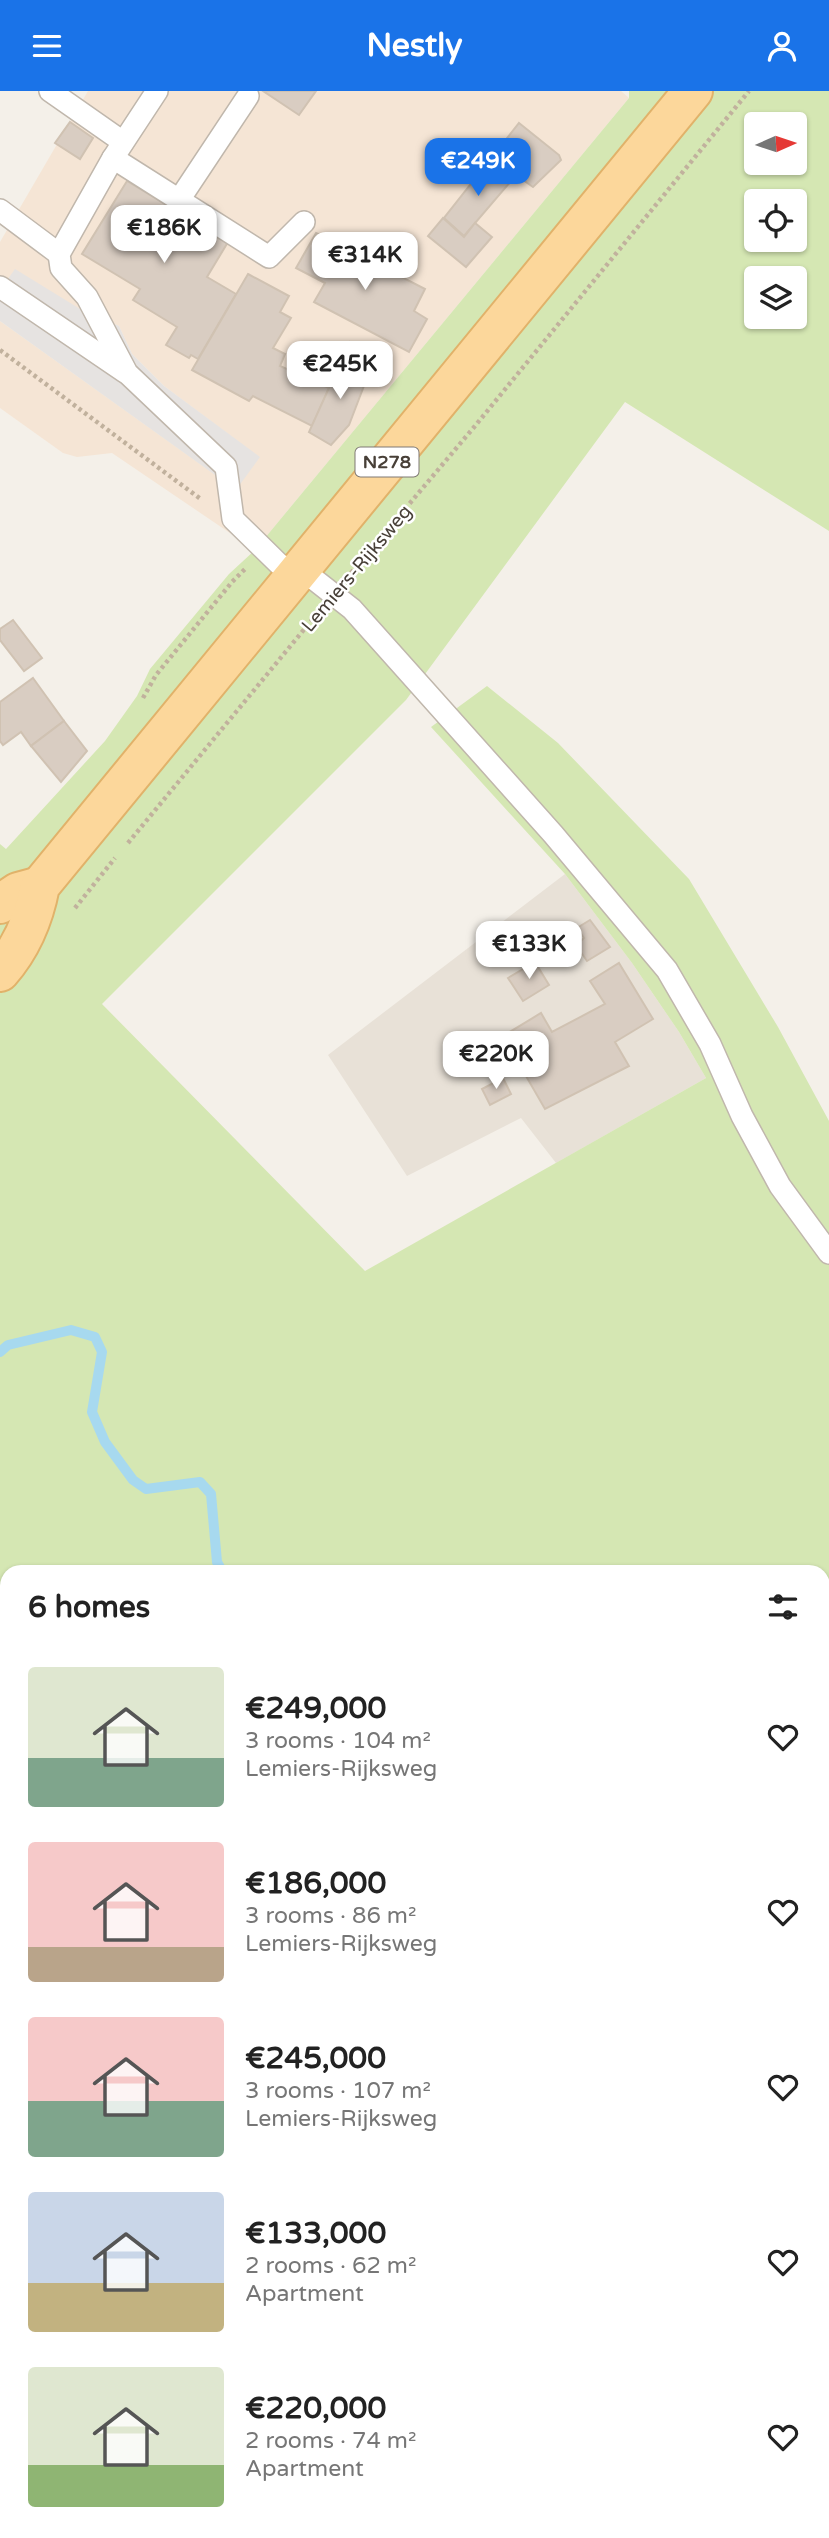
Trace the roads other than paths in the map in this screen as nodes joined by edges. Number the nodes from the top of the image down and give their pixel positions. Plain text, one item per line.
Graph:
1 (50, 91) edge
2 (157, 91) edge
3 (693, 91) edge
4 (248, 96) dead end
5 (118, 150) junction
6 (179, 200) junction
7 (0, 210) edge
8 (304, 222) dead end
9 (59, 254) junction
10 (0, 287) edge
11 (127, 373) junction
12 (297, 572) junction
13 (40, 886) junction
14 (0, 904) edge
15 (0, 972) edge
16 (829, 1253) edge

1 - 5 lane
2 - 5 lane
3 - 12 main road, N278
4 - 6 lane
5 - 6 lane
5 - 9 lane
6 - 8 lane
7 - 9 lane
9 - 11 lane
10 - 11 lane
11 - 12 lane
12 - 13 main road, N278
12 - 16 lane
13 - 14 main road, N278
13 - 15 main road, N278

